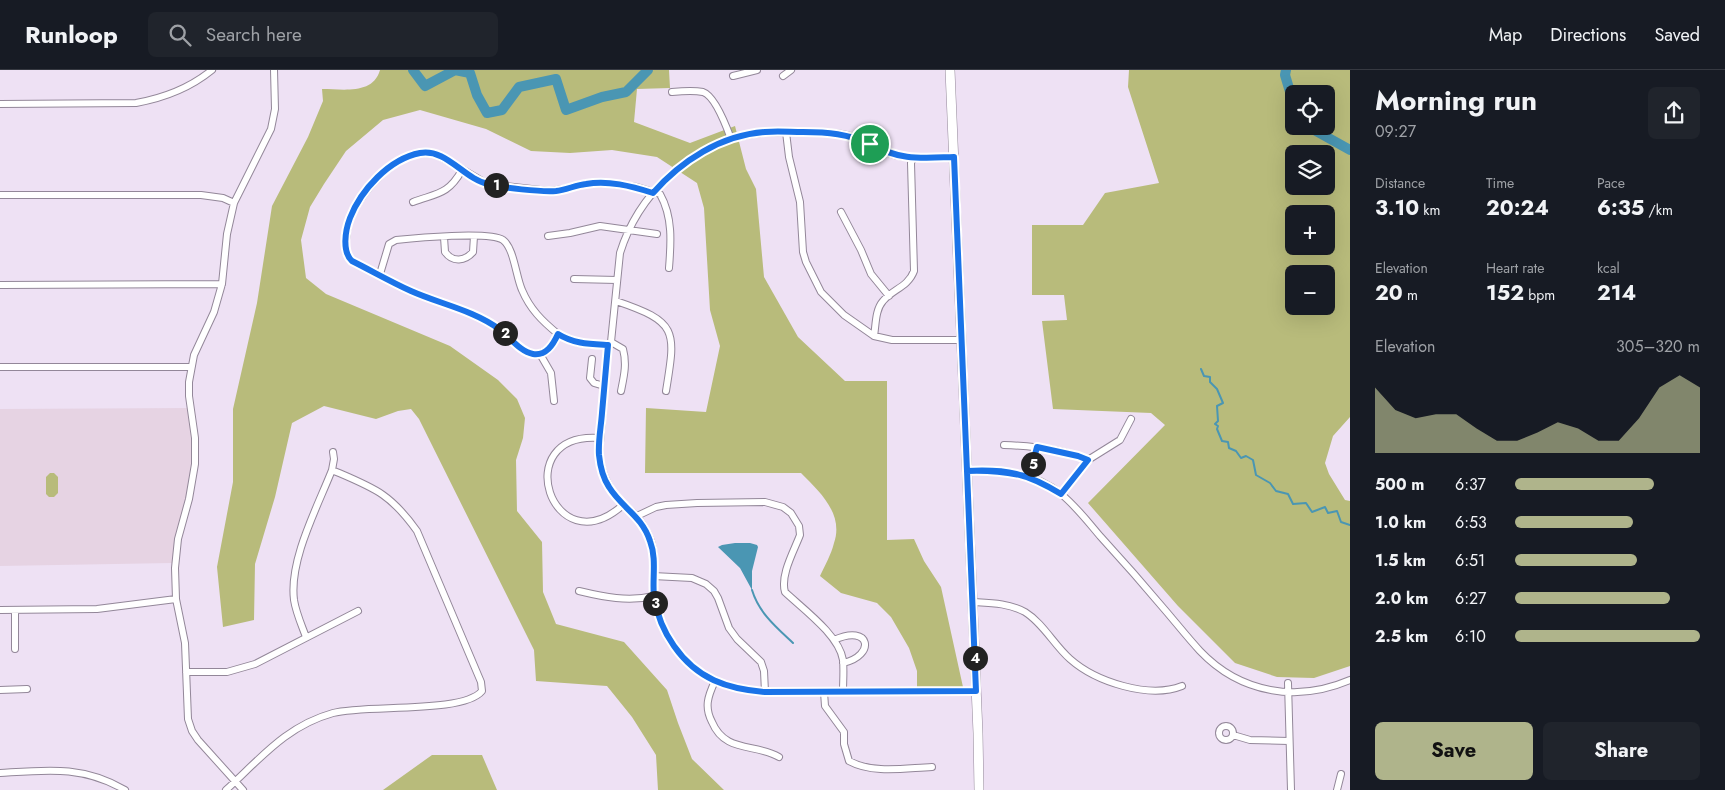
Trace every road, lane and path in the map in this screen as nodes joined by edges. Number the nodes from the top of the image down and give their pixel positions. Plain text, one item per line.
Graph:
1 (212, 70) edge
2 (274, 70) edge
3 (756, 70) edge
4 (791, 70) edge
5 (950, 70) edge
6 (733, 76) dead end
7 (783, 76) dead end
8 (672, 92) dead end
9 (0, 104) edge
10 (786, 132) junction
11 (731, 139) junction
12 (954, 157) junction
13 (912, 158) junction
14 (462, 170) junction
15 (653, 193) junction
16 (0, 196) edge
17 (412, 202) dead end
18 (234, 203) junction
19 (841, 212) dead end
20 (629, 231) junction
21 (657, 234) dead end
22 (474, 236) junction
23 (548, 236) dead end
24 (444, 237) junction
25 (669, 268) dead end
26 (380, 274) junction
27 (574, 279) dead end
28 (617, 280) junction
29 (222, 284) junction
30 (0, 286) edge
31 (889, 296) junction
32 (616, 301) junction
33 (558, 334) junction
34 (874, 336) junction
35 (962, 340) junction
36 (610, 344) junction
37 (540, 354) junction
38 (592, 359) dead end
39 (191, 367) junction
40 (0, 368) edge
41 (604, 386) junction
42 (621, 391) dead end
43 (666, 391) dead end
44 (554, 401) dead end
45 (1131, 419) dead end
46 (600, 438) junction
47 (1004, 445) dead end
48 (1037, 447) junction
49 (333, 452) dead end
50 (1088, 460) junction
51 (332, 470) junction
52 (967, 471) junction
53 (1029, 477) junction
54 (1061, 494) junction
55 (623, 505) junction
56 (637, 516) junction
57 (653, 576) junction
58 (579, 591) dead end
59 (654, 596) junction
60 (176, 599) junction
61 (972, 602) junction
62 (0, 610) edge
63 (15, 610) junction
64 (358, 611) dead end
65 (306, 638) junction
66 (834, 640) junction
67 (15, 649) dead end
68 (843, 663) junction
69 (186, 672) junction
70 (1350, 680) edge
71 (714, 681) junction
72 (1288, 682) dead end
73 (1182, 686) dead end
74 (27, 689) dead end
75 (0, 690) edge
76 (976, 691) junction
77 (765, 692) junction
78 (824, 692) junction
79 (843, 692) junction
80 (1288, 693) junction
81 (1233, 735) dead end
82 (1289, 741) junction
83 (779, 757) dead end
84 (932, 767) dead end
85 (0, 773) edge
86 (1341, 774) dead end
87 (235, 782) junction
88 (125, 790) edge
89 (226, 790) edge
90 (243, 790) edge
91 (979, 790) edge
92 (1291, 790) edge
93 (1337, 790) edge

1 - 9 street
2 - 18 street
3 - 6 street
4 - 7 street
5 - 12 main road
8 - 11 street
10 - 11 street
10 - 13 street
10 - 34 street
11 - 15 street
12 - 13 street
12 - 35 main road
13 - 31 street
14 - 15 street
14 - 17 street
14 - 26 street
15 - 20 street
15 - 25 street
16 - 18 street
18 - 29 street
19 - 31 street
20 - 21 street
20 - 23 street
20 - 28 street
22 - 24 street
22 - 24 street
22 - 33 street
24 - 26 street
26 - 37 street
27 - 28 street
28 - 32 street
29 - 30 street
29 - 39 street
31 - 34 street
32 - 36 street
32 - 43 street
33 - 36 street
33 - 37 street
34 - 35 street
35 - 52 main road
36 - 41 street
36 - 42 street
37 - 44 street
38 - 41 street
39 - 40 street
39 - 60 street
41 - 46 street
45 - 50 street
46 - 55 street
46 - 55 street
47 - 48 street
48 - 50 street
48 - 53 street
49 - 51 street
50 - 54 street
51 - 65 street
51 - 87 street
52 - 53 street
52 - 61 main road
53 - 54 street
54 - 80 street
55 - 56 street
56 - 57 street
56 - 66 street
57 - 59 street
57 - 77 street
58 - 59 street
59 - 71 street
60 - 63 street
60 - 69 street
61 - 73 street
61 - 76 main road
62 - 63 street
63 - 67 street
64 - 65 street
65 - 69 street
66 - 68 street
66 - 68 street
68 - 79 street
69 - 87 street
70 - 80 street
71 - 77 street
71 - 83 street
72 - 80 street
74 - 75 street
76 - 79 street
76 - 91 main road
77 - 78 street
78 - 79 street
78 - 84 street
80 - 82 street
81 - 82 street
82 - 92 street
85 - 88 street
86 - 93 street
87 - 89 street
87 - 90 street

